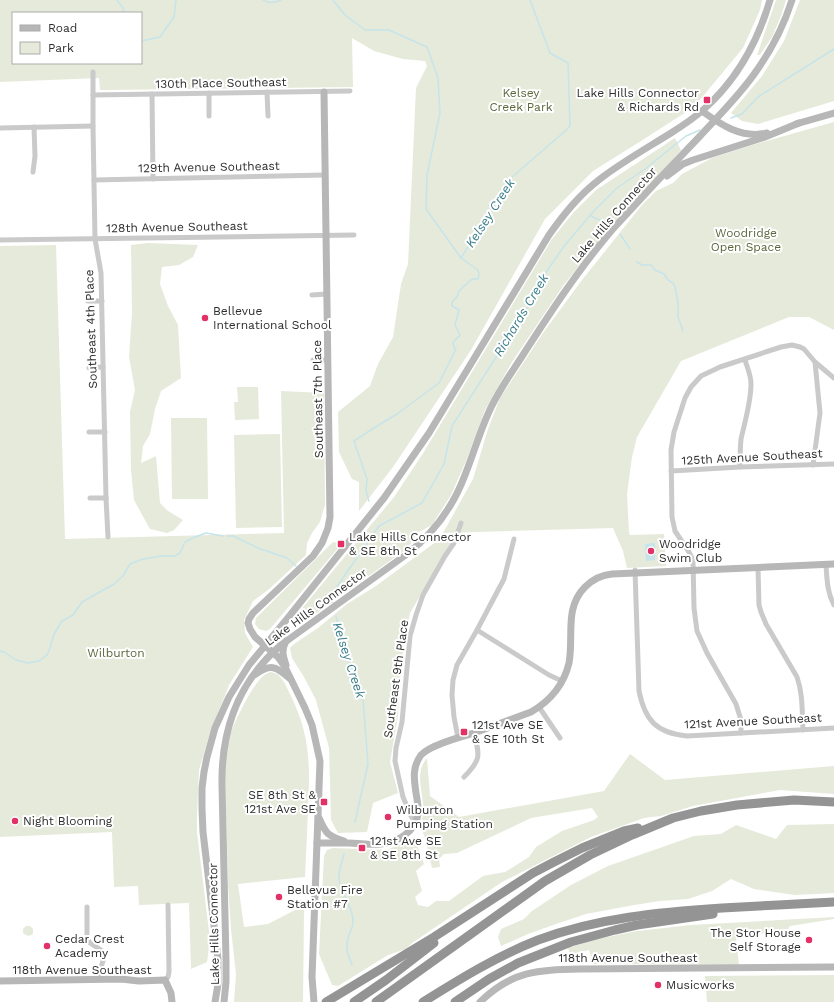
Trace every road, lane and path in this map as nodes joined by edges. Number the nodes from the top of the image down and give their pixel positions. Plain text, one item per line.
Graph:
1 (770, 0) edge
2 (792, 0) edge
3 (93, 72) dead end
4 (350, 91) dead end
5 (267, 92) junction
6 (324, 92) junction
7 (209, 93) junction
8 (152, 94) junction
9 (93, 95) junction
10 (702, 111) junction
11 (834, 113) edge
12 (209, 116) dead end
13 (268, 116) dead end
14 (714, 120) junction
15 (799, 123) junction
16 (92, 126) junction
17 (34, 127) junction
18 (0, 128) edge
19 (33, 172) dead end
20 (325, 175) junction
21 (153, 179) junction
22 (94, 180) junction
23 (654, 185) junction
24 (326, 235) junction
25 (354, 235) dead end
26 (95, 239) junction
27 (0, 240) edge
28 (327, 294) junction
29 (312, 295) dead end
30 (88, 301) dead end
31 (102, 301) junction
32 (313, 360) dead end
33 (328, 360) junction
34 (745, 360) junction
35 (815, 362) junction
36 (103, 367) junction
37 (89, 368) dead end
38 (834, 378) edge
39 (89, 432) dead end
40 (104, 432) junction
41 (834, 464) edge
42 (813, 465) junction
43 (740, 467) junction
44 (671, 471) junction
45 (90, 498) dead end
46 (106, 498) junction
47 (462, 523) dead end
48 (108, 537) dead end
49 (514, 538) dead end
50 (834, 564) edge
51 (826, 565) junction
52 (758, 568) junction
53 (693, 570) junction
54 (635, 571) junction
55 (834, 605) edge
56 (477, 630) junction
57 (287, 640) junction
58 (265, 645) junction
59 (272, 652) junction
60 (251, 678) junction
61 (291, 680) junction
62 (562, 681) junction
63 (539, 707) junction
64 (834, 728) edge
65 (803, 730) junction
66 (474, 733) junction
67 (741, 733) junction
68 (458, 738) junction
69 (560, 738) dead end
70 (464, 777) dead end
71 (834, 802) edge
72 (318, 816) junction
73 (415, 822) junction
74 (663, 822) junction
75 (317, 843) junction
76 (348, 843) junction
77 (834, 902) edge
78 (168, 905) dead end
79 (772, 906) junction
80 (87, 907) dead end
81 (475, 911) junction
82 (834, 968) edge
83 (101, 980) junction
84 (165, 980) junction
85 (0, 981) edge
86 (172, 1002) edge
87 (215, 1002) edge
88 (224, 1002) edge
89 (314, 1002) edge
90 (326, 1002) edge
91 (354, 1002) edge
92 (376, 1002) edge
93 (424, 1002) edge
94 (455, 1002) edge
95 (480, 1002) edge

1 - 10 main road, Lake Hills Connector
2 - 14 main road, Lake Hills Connector
3 - 9 street, Southeast 4th Place
4 - 6 street, 130th Place Southeast
5 - 6 street, 130th Place Southeast
5 - 7 street, 130th Place Southeast
5 - 13 street
6 - 20 main road, Southeast 7th Place
7 - 8 street, 130th Place Southeast
7 - 12 street
8 - 9 street, 130th Place Southeast
8 - 21 street
9 - 16 street, Southeast 4th Place
10 - 14 main road
10 - 58 main road, Lake Hills Connector
11 - 15 main road
14 - 15 main road
14 - 23 main road, Lake Hills Connector
15 - 23 main road
16 - 17 street
16 - 22 street, Southeast 4th Place
17 - 18 street
17 - 19 street
20 - 21 street, 129th Avenue Southeast
20 - 24 main road, Southeast 7th Place
21 - 22 street, 129th Avenue Southeast
22 - 26 street, Southeast 4th Place
23 - 57 main road, Lake Hills Connector
24 - 25 street, 128th Avenue Southeast
24 - 26 street, 128th Avenue Southeast
24 - 28 main road, Southeast 7th Place
26 - 27 street, 128th Avenue Southeast
26 - 31 street, Southeast 4th Place
28 - 29 street
28 - 33 main road, Southeast 7th Place
30 - 31 street
31 - 36 street, Southeast 4th Place
32 - 33 street
33 - 58 main road, Southeast 7th Place
34 - 35 street
34 - 43 street
34 - 44 street
35 - 38 street
35 - 42 street
36 - 37 street
36 - 40 street, Southeast 4th Place
39 - 40 street
40 - 46 street, Southeast 4th Place
41 - 42 street, 125th Avenue Southeast
42 - 43 street, 125th Avenue Southeast
43 - 44 street, 125th Avenue Southeast
44 - 53 street
45 - 46 street
46 - 48 street, Southeast 4th Place
47 - 73 street, Southeast 9th Place
49 - 56 street
50 - 51 main road
51 - 52 main road
51 - 55 street
52 - 53 main road
52 - 65 street
53 - 54 main road
53 - 67 street
54 - 62 main road
54 - 67 street, 121st Avenue Southeast
56 - 62 street
56 - 68 street
57 - 59 main road, Lake Hills Connector
57 - 61 main road
58 - 59 main road, Southeast 7th Place
58 - 87 main road, Lake Hills Connector
59 - 60 main road, Lake Hills Connector
59 - 61 main road, Southeast 7th Place
60 - 61 main road
60 - 88 main road, Lake Hills Connector
61 - 72 main road
62 - 63 main road
63 - 66 main road
63 - 69 street
64 - 65 street, 121st Avenue Southeast
65 - 67 street, 121st Avenue Southeast
66 - 68 main road
66 - 70 street
68 - 73 main road
71 - 74 highway
72 - 75 main road
72 - 76 main road
73 - 76 main road
74 - 81 highway
74 - 92 highway
75 - 76 main road
75 - 89 main road
77 - 79 highway
78 - 84 street
79 - 93 highway
79 - 94 highway
80 - 83 street
81 - 90 highway
81 - 91 highway
82 - 95 main road, 118th Avenue Southeast
83 - 84 main road, 118th Avenue Southeast
83 - 85 main road, 118th Avenue Southeast
84 - 86 main road

